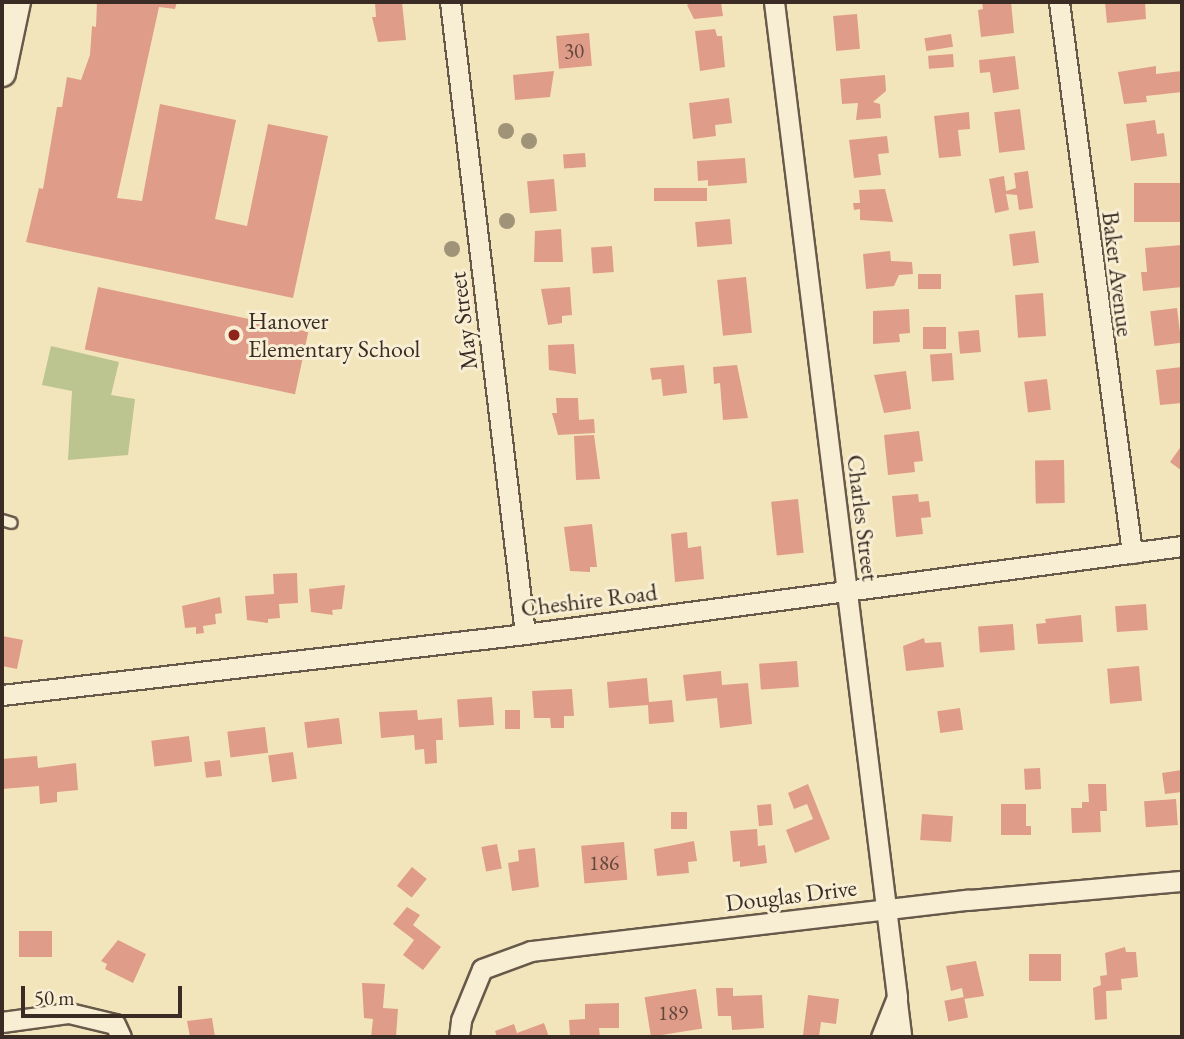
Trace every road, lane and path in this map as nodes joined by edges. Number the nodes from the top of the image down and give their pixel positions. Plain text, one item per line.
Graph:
1 (17, 2) edge
2 (450, 2) edge
3 (774, 2) edge
4 (1059, 2) edge
5 (2, 73) edge
6 (1182, 546) edge
7 (1132, 553) junction
8 (847, 591) junction
9 (525, 634) junction
10 (2, 695) edge
11 (1182, 881) edge
12 (887, 909) junction
13 (897, 997) junction
14 (2, 1022) edge
15 (121, 1037) edge
16 (459, 1037) edge
17 (881, 1037) edge
18 (901, 1037) edge

1 - 5 main road
2 - 9 street, May Street
3 - 8 street, Charles Street
4 - 7 street, Baker Avenue
6 - 7 street, Cheshire Road
7 - 8 street, Cheshire Road
8 - 9 street, Cheshire Road
8 - 12 street, Charles Street
9 - 10 street, Cheshire Road
11 - 12 street, Douglas Drive
12 - 13 street, Charles Street
12 - 16 street, Douglas Drive
13 - 17 street, Charles Street
13 - 18 street
14 - 15 street

